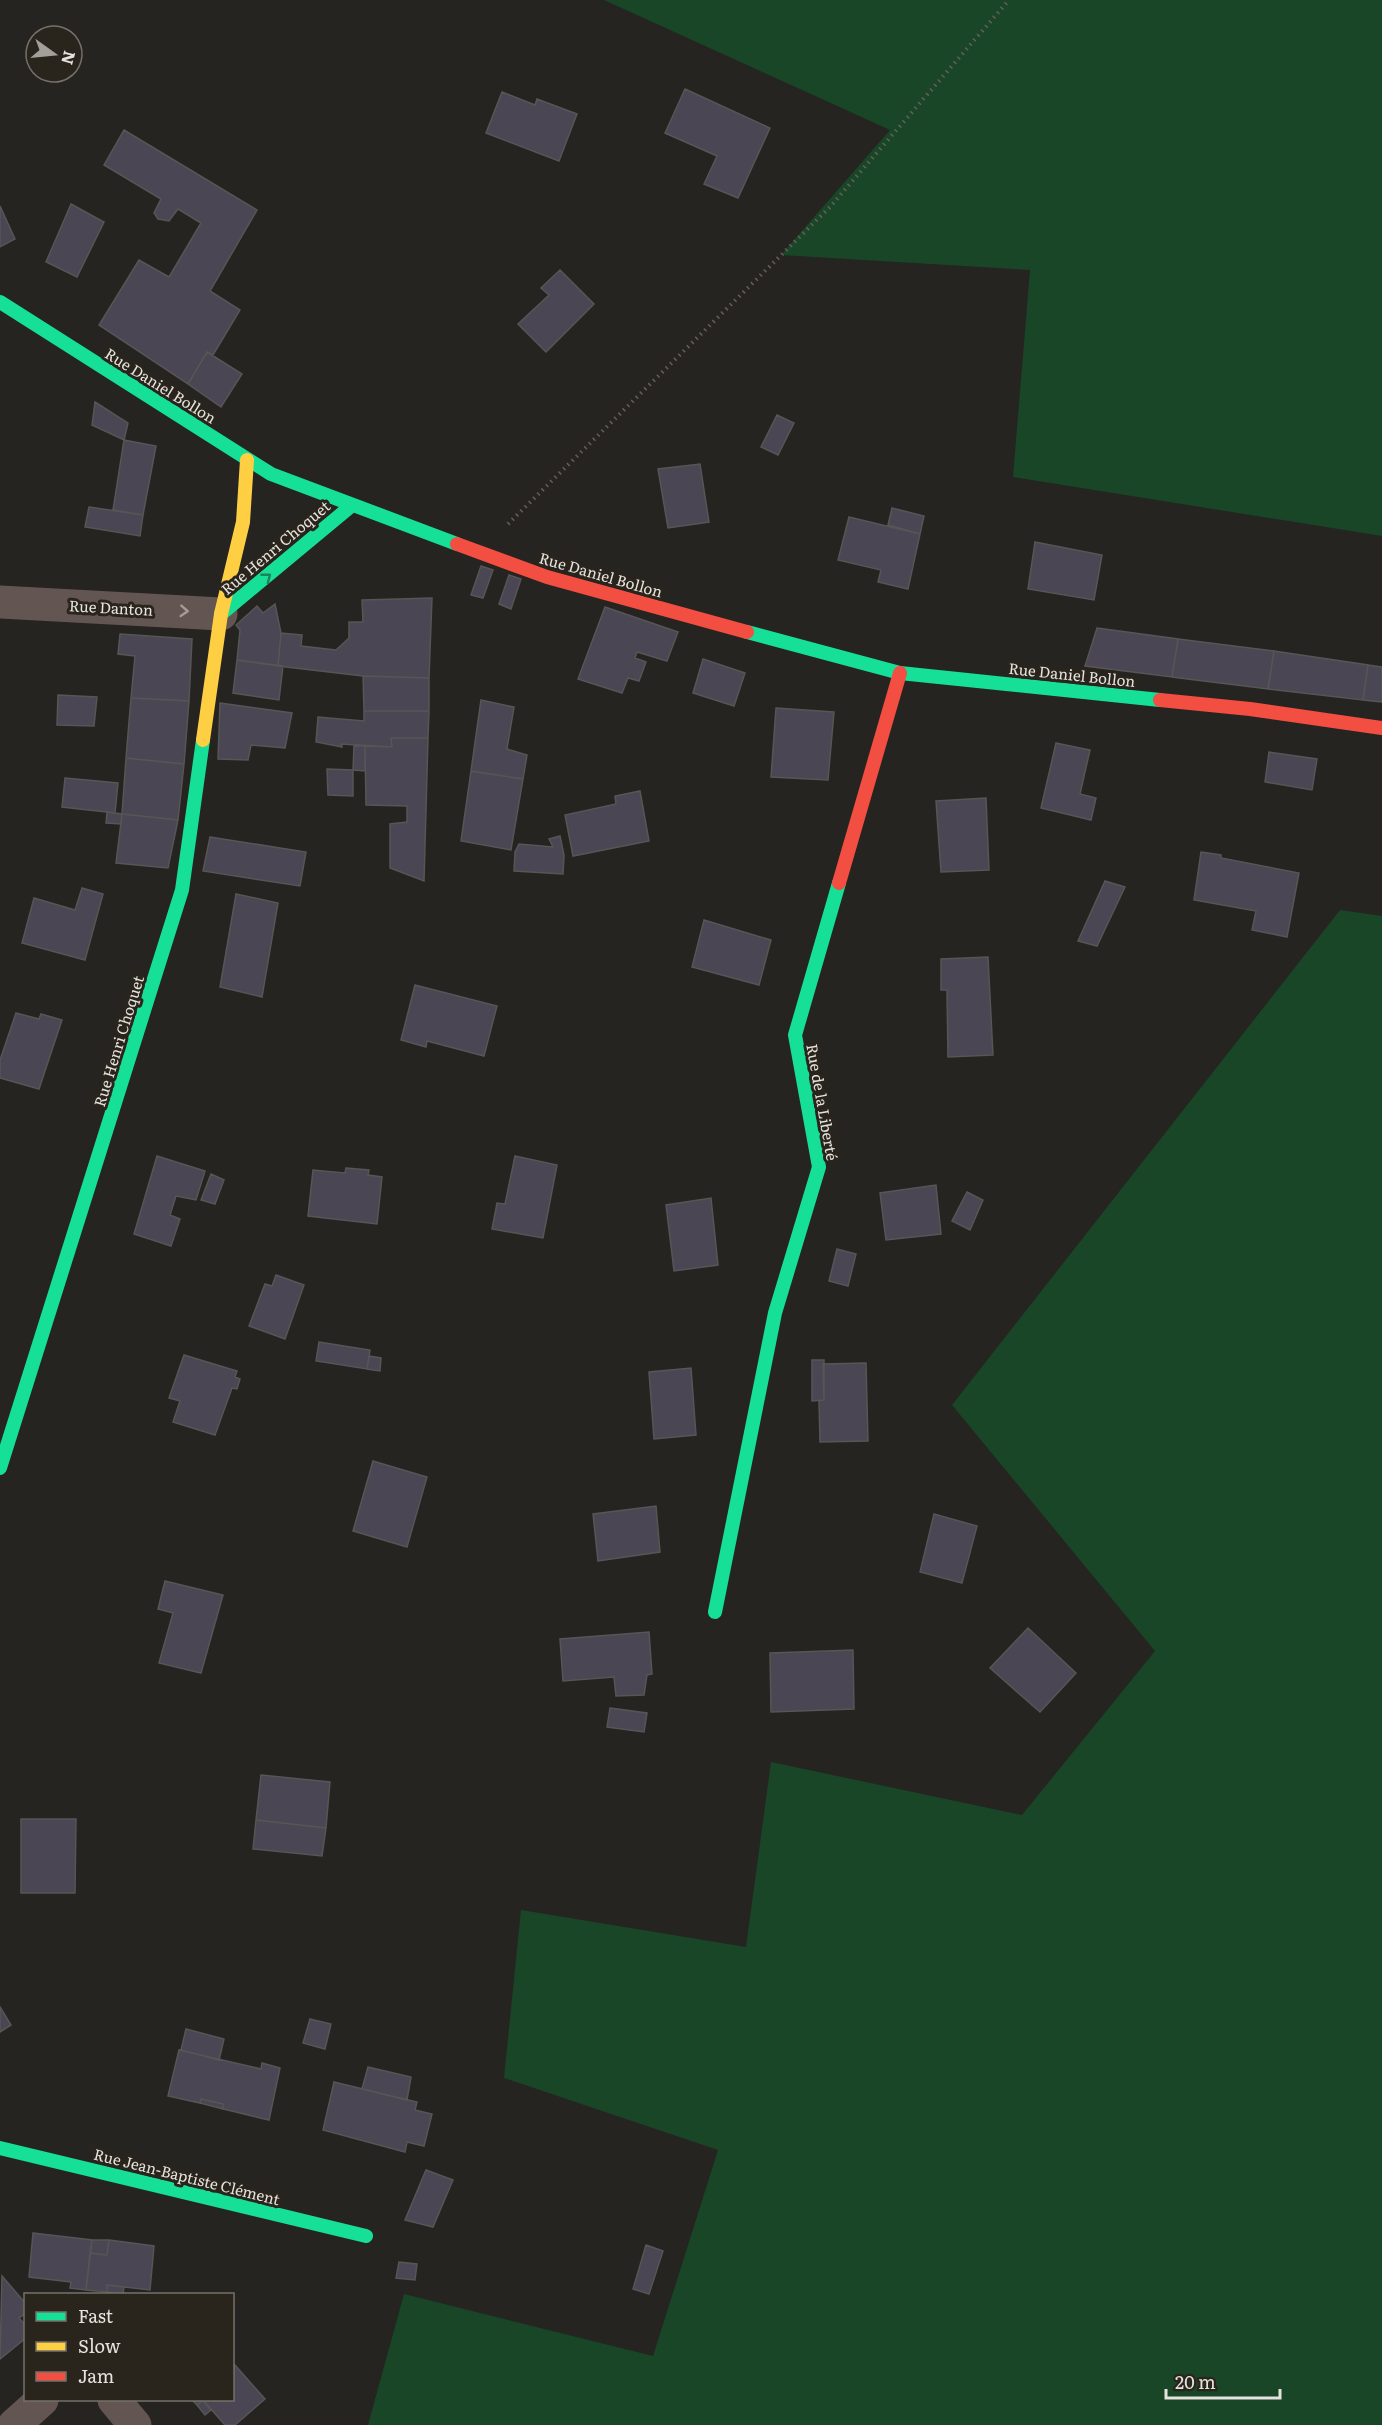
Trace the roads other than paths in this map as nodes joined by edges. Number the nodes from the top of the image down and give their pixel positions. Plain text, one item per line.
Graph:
1 (0, 302) edge
2 (247, 460) junction
3 (351, 506) junction
4 (0, 602) edge
5 (221, 614) junction
6 (900, 673) junction
7 (1382, 728) edge
8 (0, 1468) edge
9 (715, 1612) dead end
10 (0, 2148) edge
11 (366, 2236) dead end
12 (41, 2401) edge
13 (115, 2401) edge
14 (14, 2425) edge
15 (135, 2425) edge

1 - 2 street, Rue Daniel Bollon
2 - 3 street, Rue Daniel Bollon
2 - 5 street, Rue Henri Choquet
5 -> 3 street, Rue Henri Choquet
3 - 6 street, Rue Daniel Bollon
4 -> 5 street, Rue Danton
5 - 8 street, Rue Henri Choquet
6 - 7 street, Rue Daniel Bollon
6 - 9 street, Rue de la Liberté
10 - 11 street, Rue Jean-Baptiste Clément
12 - 14 street
13 - 15 street

